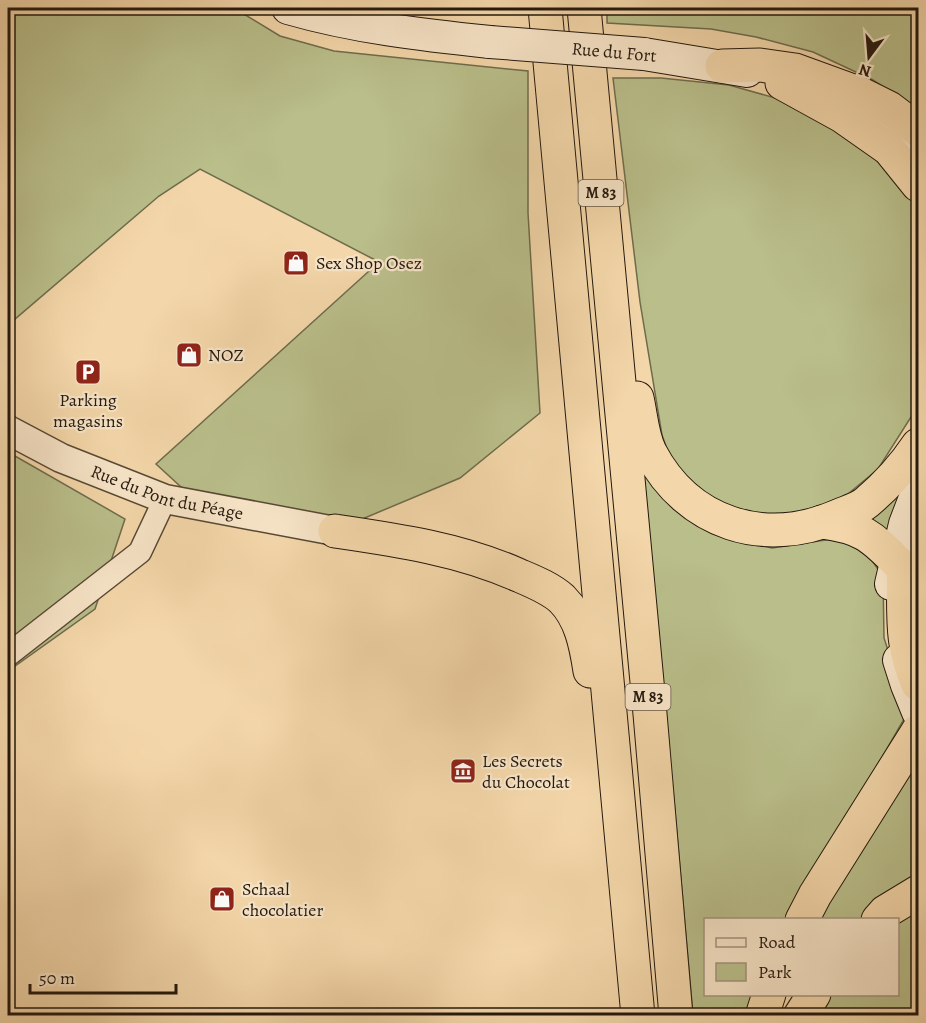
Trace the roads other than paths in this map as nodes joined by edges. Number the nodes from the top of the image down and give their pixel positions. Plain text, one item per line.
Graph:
1 (288, 8) edge
2 (545, 8) edge
3 (584, 8) edge
4 (722, 66) junction
5 (768, 76) junction
6 (918, 130) edge
7 (918, 158) edge
8 (918, 185) edge
9 (618, 378) junction
10 (8, 430) edge
11 (918, 445) edge
12 (918, 490) edge
13 (165, 499) junction
14 (822, 522) junction
15 (335, 531) joint
16 (907, 559) edge
17 (918, 652) edge
18 (8, 655) edge
19 (918, 684) edge
20 (613, 727) junction
21 (916, 728) edge
22 (918, 892) edge
23 (803, 918) edge
24 (880, 918) edge
25 (768, 996) edge
26 (813, 996) edge
27 (638, 1016) edge
28 (676, 1016) edge
29 (762, 1016) edge
30 (800, 1016) edge

1 - 4 main road, Rue du Fort, bridge
2 - 20 highway, M 83
3 - 9 highway, M 83
4 - 5 main road, Rue du Fort
4 - 6 highway
5 - 7 main road, Rue du Fort
5 - 8 highway
9 - 14 highway
9 - 28 highway, M 83
10 - 13 street, Rue du Pont du Péage
11 - 14 highway
12 - 16 main road
13 - 15 street, Rue du Pont du Péage
13 - 18 street
14 - 16 highway
15 - 20 highway
16 - 17 main road
16 - 19 highway
16 - 21 main road
20 - 27 highway, M 83
21 - 23 highway
22 - 24 highway
25 - 29 highway
26 - 30 highway

